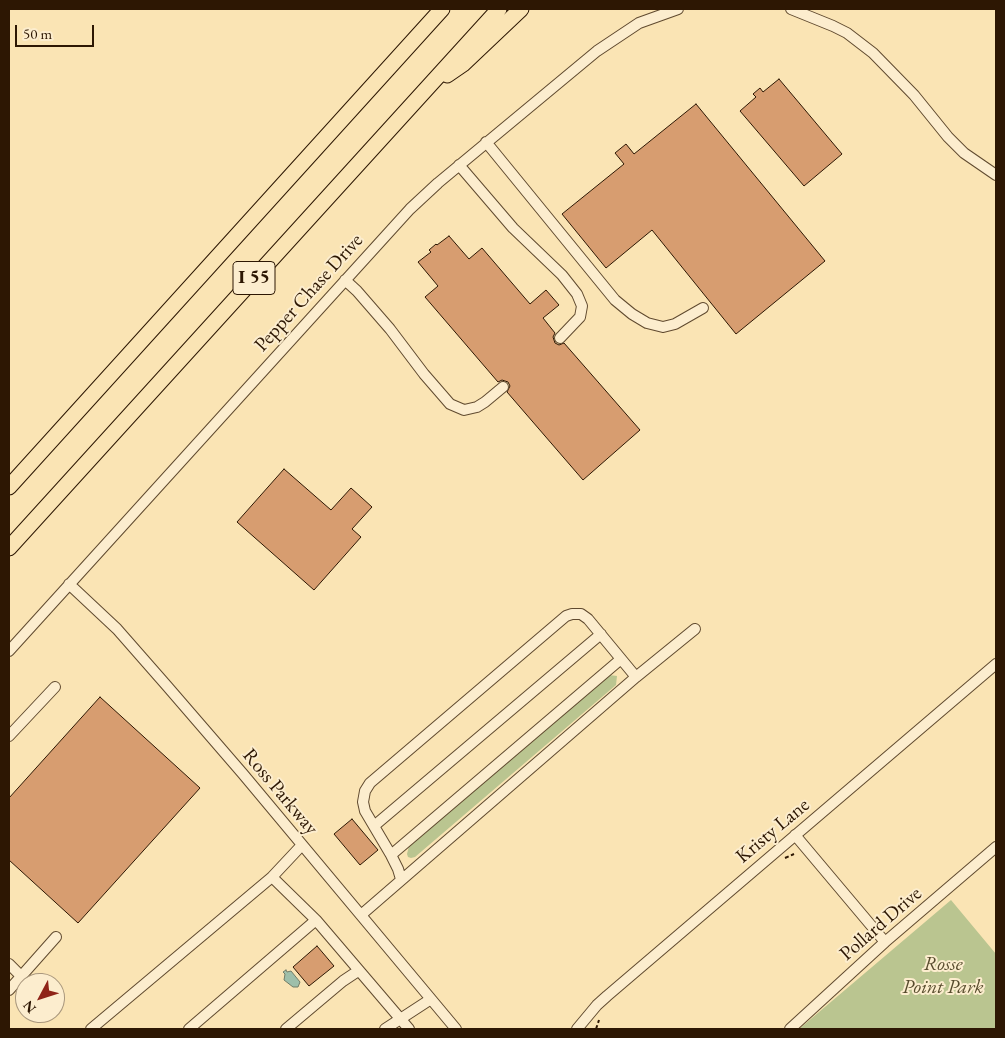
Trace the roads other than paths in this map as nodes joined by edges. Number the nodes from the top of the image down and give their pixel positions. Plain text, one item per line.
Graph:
1 (428, 9) edge
2 (442, 9) edge
3 (499, 9) edge
4 (521, 9) edge
5 (678, 9) edge
6 (791, 9) edge
7 (426, 90) junction
8 (486, 142) junction
9 (459, 165) junction
10 (996, 175) edge
11 (238, 233) junction
12 (344, 280) junction
13 (703, 308) dead end
14 (560, 338) dead end
15 (503, 387) dead end
16 (9, 487) edge
17 (9, 548) edge
18 (69, 584) junction
19 (695, 629) dead end
20 (601, 634) junction
21 (9, 651) edge
22 (621, 659) junction
23 (996, 664) edge
24 (636, 677) junction
25 (55, 687) dead end
26 (9, 736) edge
27 (374, 826) junction
28 (795, 835) junction
29 (302, 845) junction
30 (996, 847) edge
31 (391, 855) junction
32 (272, 877) junction
33 (401, 880) junction
34 (361, 915) junction
35 (316, 920) junction
36 (56, 936) dead end
37 (885, 942) junction
38 (9, 964) edge
39 (358, 971) junction
40 (18, 973) edge
41 (24, 973) edge
42 (430, 999) junction
43 (401, 1019) junction
44 (91, 1029) edge
45 (188, 1029) edge
46 (286, 1029) edge
47 (384, 1029) edge
48 (409, 1029) edge
49 (456, 1029) edge
50 (577, 1029) edge
51 (790, 1029) edge

1 - 11 highway
2 - 11 highway, I 55
3 - 7 highway, I 55
4 - 7 highway
5 - 8 street, Pepper Chase Drive
6 - 10 street
7 - 17 highway, I 55
8 - 9 street, Pepper Chase Drive
8 - 13 street
9 - 12 street, Pepper Chase Drive
9 - 14 street
11 - 16 highway, I 55
12 - 15 street
12 - 18 street, Pepper Chase Drive
18 - 21 street, Pepper Chase Drive
18 - 29 street, Ross Parkway
19 - 24 street
20 - 22 street
20 - 27 street
20 - 27 street
22 - 24 street
22 - 31 street
23 - 28 street, Kristy Lane
24 - 33 street
25 - 26 street
27 - 31 street
28 - 37 street
28 - 50 street, Kristy Lane
29 - 32 street
29 - 34 street, Ross Parkway
30 - 37 street, Pollard Drive
31 - 33 street
32 - 35 street
32 - 44 street
33 - 34 street
34 - 42 street, Ross Parkway
35 - 39 street
35 - 45 street
36 - 41 street
37 - 51 street, Pollard Drive
38 - 40 street
39 - 43 street
39 - 46 street
42 - 43 street
42 - 49 street, Ross Parkway
43 - 47 street
43 - 48 street

